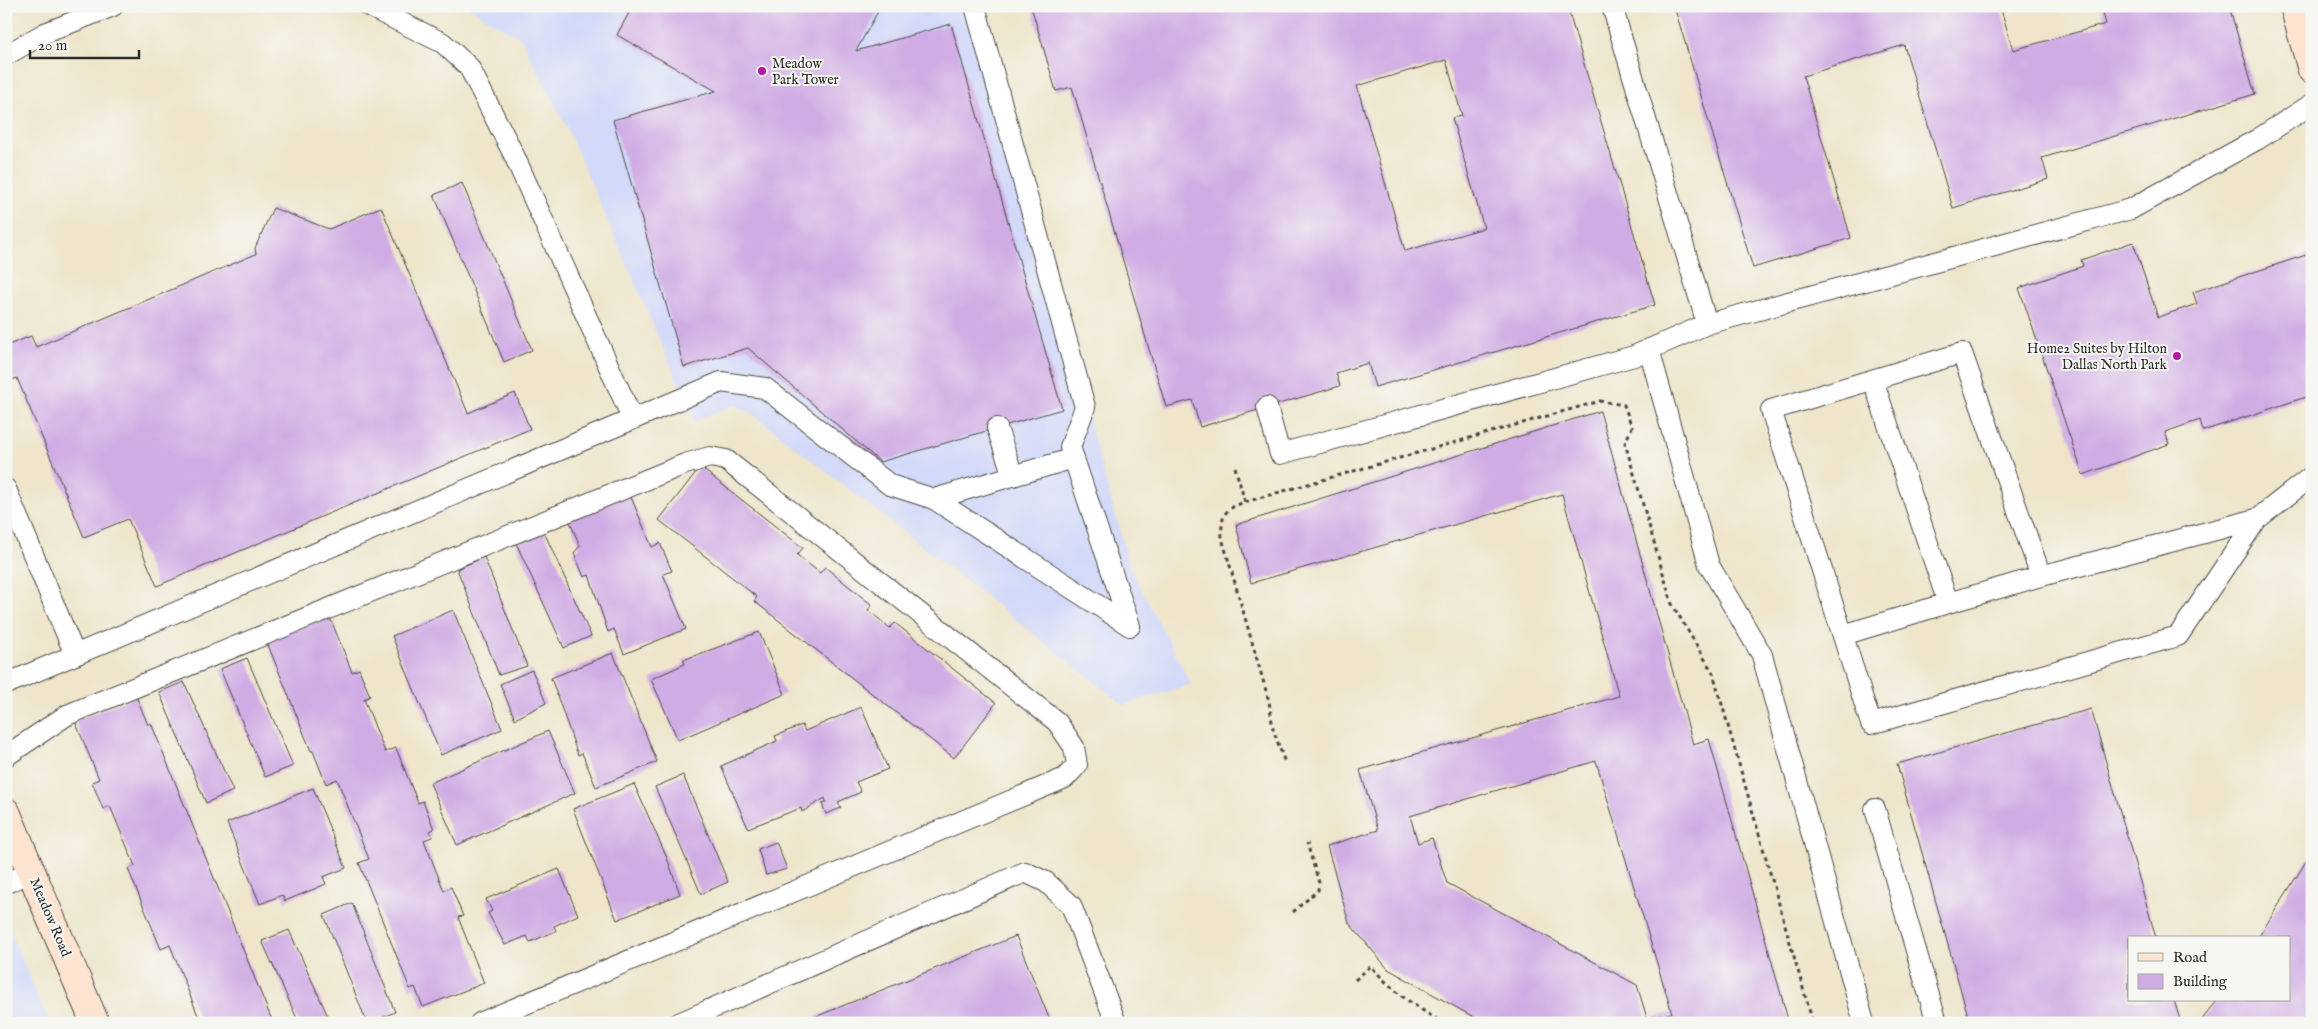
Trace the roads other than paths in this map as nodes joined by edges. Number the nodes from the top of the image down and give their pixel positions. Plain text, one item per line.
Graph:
1 (113, 6) edge
2 (368, 6) edge
3 (974, 6) edge
4 (1612, 6) edge
5 (2294, 6) edge
6 (6, 55) edge
7 (2312, 70) edge
8 (2312, 104) edge
9 (1707, 324) junction
10 (1649, 349) junction
11 (1873, 380) junction
12 (1267, 407) dead end
13 (632, 418) junction
14 (997, 428) dead end
15 (1074, 458) junction
16 (1013, 476) junction
17 (2312, 476) edge
18 (6, 489) edge
19 (934, 499) junction
20 (2257, 519) junction
21 (2041, 576) junction
22 (1948, 603) junction
23 (1843, 635) junction
24 (75, 656) junction
25 (6, 684) edge
26 (6, 756) edge
27 (1875, 809) dead end
28 (6, 812) edge
29 (32, 872) junction
30 (6, 883) edge
31 (95, 1023) edge
32 (480, 1023) edge
33 (679, 1023) edge
34 (1116, 1023) edge
35 (1864, 1023) edge
36 (1937, 1023) edge

1 - 6 lane
2 - 13 lane
3 - 15 lane
4 - 9 lane
5 - 7 street
8 - 9 lane
9 - 10 lane
10 - 12 lane
10 - 35 lane
11 - 21 lane
11 - 22 lane
11 - 23 lane
13 - 19 lane
13 - 24 lane
14 - 16 lane
15 - 16 lane
15 - 19 lane
16 - 19 lane
17 - 20 lane
18 - 24 lane
20 - 21 lane
20 - 23 lane
21 - 22 lane
22 - 23 lane
24 - 25 lane
26 - 32 lane
27 - 36 lane
28 - 29 street, Meadow Road
29 - 30 lane
29 - 31 street, Meadow Road
33 - 34 lane

